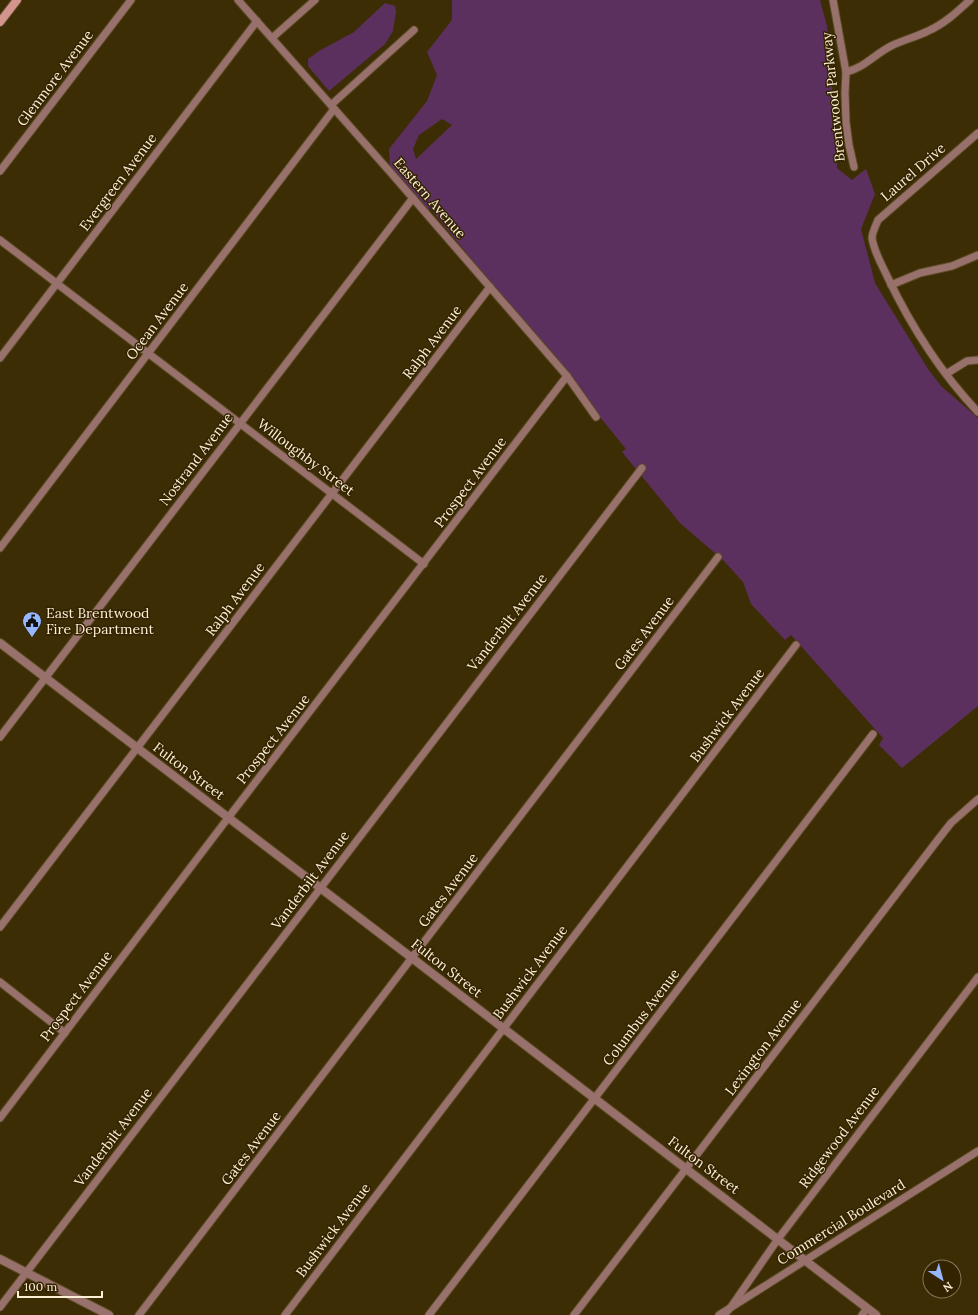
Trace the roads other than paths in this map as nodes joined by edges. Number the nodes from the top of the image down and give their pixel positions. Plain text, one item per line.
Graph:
1 (17, 0) edge
2 (131, 0) edge
3 (238, 0) edge
4 (315, 0) edge
5 (833, 0) edge
6 (970, 0) edge
7 (257, 21) junction
8 (0, 22) edge
9 (414, 30) dead end
10 (272, 38) junction
11 (846, 72) junction
12 (333, 107) junction
13 (978, 133) edge
14 (854, 167) dead end
15 (0, 171) edge
16 (413, 198) junction
17 (0, 240) edge
18 (978, 255) edge
19 (57, 283) junction
20 (891, 285) junction
21 (490, 287) junction
22 (148, 353) junction
23 (0, 358) edge
24 (978, 360) edge
25 (946, 374) junction
26 (567, 376) junction
27 (978, 412) edge
28 (596, 416) dead end
29 (240, 423) junction
30 (642, 468) dead end
31 (332, 494) junction
32 (0, 548) edge
33 (718, 557) dead end
34 (424, 564) junction
35 (0, 644) edge
36 (796, 645) dead end
37 (45, 678) junction
38 (873, 734) dead end
39 (0, 737) edge
40 (137, 748) junction
41 (978, 799) edge
42 (228, 818) junction
43 (321, 888) junction
44 (0, 928) edge
45 (412, 958) junction
46 (978, 978) edge
47 (0, 982) edge
48 (503, 1028) junction
49 (65, 1033) junction
50 (595, 1098) junction
51 (0, 1118) edge
52 (978, 1151) edge
53 (686, 1168) junction
54 (778, 1239) junction
55 (0, 1259) edge
56 (804, 1261) junction
57 (26, 1273) junction
58 (0, 1307) edge
59 (731, 1307) junction
60 (865, 1312) edge
61 (109, 1315) edge
62 (139, 1315) edge
63 (285, 1315) edge
64 (429, 1315) edge
65 (574, 1315) edge
66 (719, 1315) edge
67 (724, 1315) edge
68 (876, 1315) edge

1 - 8 main road
2 - 15 street, Glenmore Avenue
3 - 7 street, Eastern Avenue
4 - 10 street
5 - 11 street, Brentwood Parkway
6 - 11 street
7 - 10 street, Eastern Avenue
7 - 19 street, Evergreen Avenue
9 - 12 street, Ocean Avenue
10 - 12 street, Eastern Avenue
11 - 14 street, Brentwood Parkway
12 - 16 street, Eastern Avenue
12 - 22 street, Ocean Avenue
13 - 20 street, Laurel Drive
16 - 21 street, Eastern Avenue
16 - 29 street, Nostrand Avenue
17 - 19 street, Willoughby Street
18 - 20 street
19 - 22 street, Willoughby Street
19 - 23 street, Evergreen Avenue
20 - 25 street
21 - 26 street, Eastern Avenue
21 - 31 street, Ralph Avenue
22 - 29 street, Willoughby Street
22 - 32 street, Ocean Avenue
24 - 25 street
25 - 27 street
26 - 28 street, Eastern Avenue
26 - 34 street, Prospect Avenue
29 - 31 street, Willoughby Street
29 - 37 street, Nostrand Avenue
30 - 43 street, Vanderbilt Avenue
31 - 34 street, Willoughby Street
31 - 40 street, Ralph Avenue
33 - 45 street, Gates Avenue
34 - 42 street, Prospect Avenue
35 - 37 street, Fulton Street
36 - 48 street, Bushwick Avenue
37 - 39 street, Nostrand Avenue
37 - 40 street, Fulton Street
38 - 50 street, Columbus Avenue
40 - 42 street, Fulton Street
40 - 44 street, Ralph Avenue
41 - 53 street, Lexington Avenue
42 - 43 street, Fulton Street
42 - 49 street, Prospect Avenue
43 - 45 street, Fulton Street
43 - 57 street, Vanderbilt Avenue
45 - 48 street, Fulton Street
45 - 62 street, Gates Avenue
46 - 54 street, Ridgewood Avenue
47 - 49 street
48 - 50 street, Fulton Street
48 - 63 street, Bushwick Avenue
49 - 51 street, Prospect Avenue
50 - 53 street, Fulton Street
50 - 64 street, Columbus Avenue
52 - 56 street, Commercial Boulevard
53 - 54 street, Fulton Street
53 - 65 street, Lexington Avenue
54 - 56 street, Fulton Street
54 - 59 street, Ridgewood Avenue
55 - 57 street
56 - 59 street, Commercial Boulevard
56 - 60 street, Fulton Street
57 - 58 street, Vanderbilt Avenue
57 - 61 street
59 - 66 street, Commercial Boulevard
59 - 67 street, Ridgewood Avenue
60 - 68 street, Fulton Street

